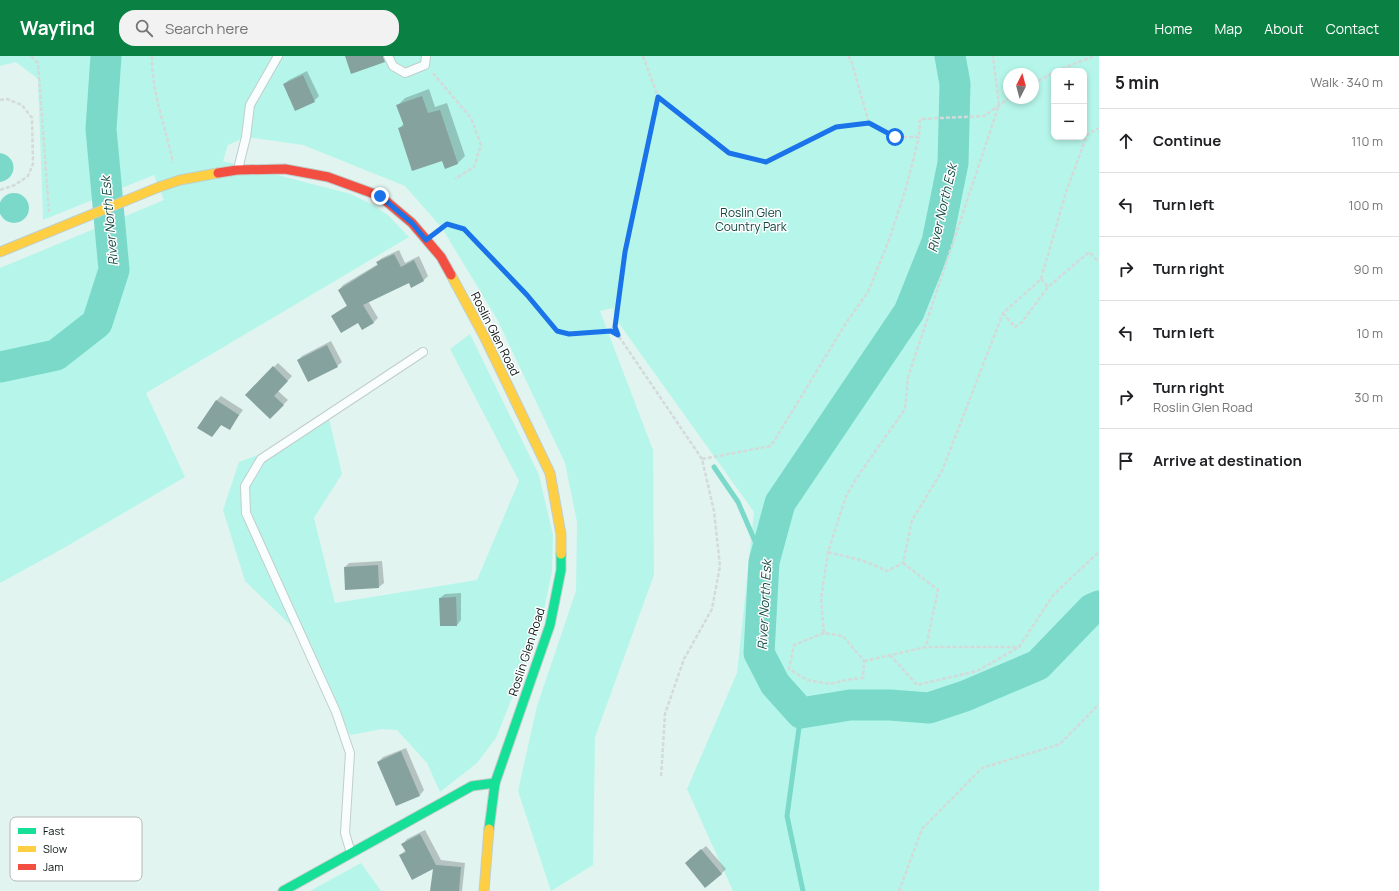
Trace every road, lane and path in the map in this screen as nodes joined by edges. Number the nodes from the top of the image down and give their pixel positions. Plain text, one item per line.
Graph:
1 (31, 56) edge
2 (152, 56) edge
3 (278, 56) edge
4 (388, 56) edge
5 (426, 56) edge
6 (643, 56) edge
7 (848, 56) edge
8 (993, 56) edge
9 (1094, 56) edge
10 (425, 65) junction
11 (1065, 68) edge
12 (1051, 74) edge
13 (1039, 81) edge
14 (658, 97) junction
15 (0, 100) edge
16 (1003, 102) edge
17 (999, 105) junction
18 (869, 123) junction
19 (1099, 128) edge
20 (919, 137) junction
21 (174, 166) dead end
22 (237, 170) junction
23 (455, 179) dead end
24 (0, 190) edge
25 (53, 231) junction
26 (426, 240) junction
27 (0, 252) edge
28 (1099, 262) edge
29 (1041, 279) junction
30 (1048, 287) junction
31 (1003, 313) junction
32 (618, 335) junction
33 (423, 352) dead end
34 (702, 459) junction
35 (828, 552) junction
36 (1099, 552) edge
37 (903, 563) junction
38 (824, 633) junction
39 (926, 647) junction
40 (1019, 647) junction
41 (890, 655) junction
42 (864, 661) junction
43 (1099, 704) edge
44 (661, 778) dead end
45 (495, 783) junction
46 (351, 853) junction
47 (283, 891) edge
48 (484, 891) edge
49 (899, 891) edge

1 - 25 path
2 - 21 path
3 - 22 lane
4 - 10 lane
5 - 10 lane
6 - 14 path
7 - 18 path
8 - 17 path
9 - 11 path
10 - 23 path
12 - 13 path
14 - 18 path
14 - 32 path
15 - 24 path
16 - 17 path
17 - 20 path
17 - 35 path
18 - 20 path
19 - 29 path
20 - 34 path
22 - 25 main road, Roslin Glen Road
22 - 26 main road, Roslin Glen Road
25 - 27 main road, Roslin Glen Road
26 - 32 path
26 - 45 main road, Roslin Glen Road
28 - 30 path
29 - 30 path
29 - 31 path
30 - 31 path
31 - 37 path
32 - 34 path
33 - 46 lane
34 - 44 path
35 - 37 path
35 - 38 path
36 - 40 path
37 - 39 path
38 - 42 path
38 - 42 path
39 - 40 path
39 - 41 path
40 - 41 path
41 - 42 path
43 - 49 path
45 - 46 main road
45 - 48 main road, Roslin Glen Road
46 - 47 main road

